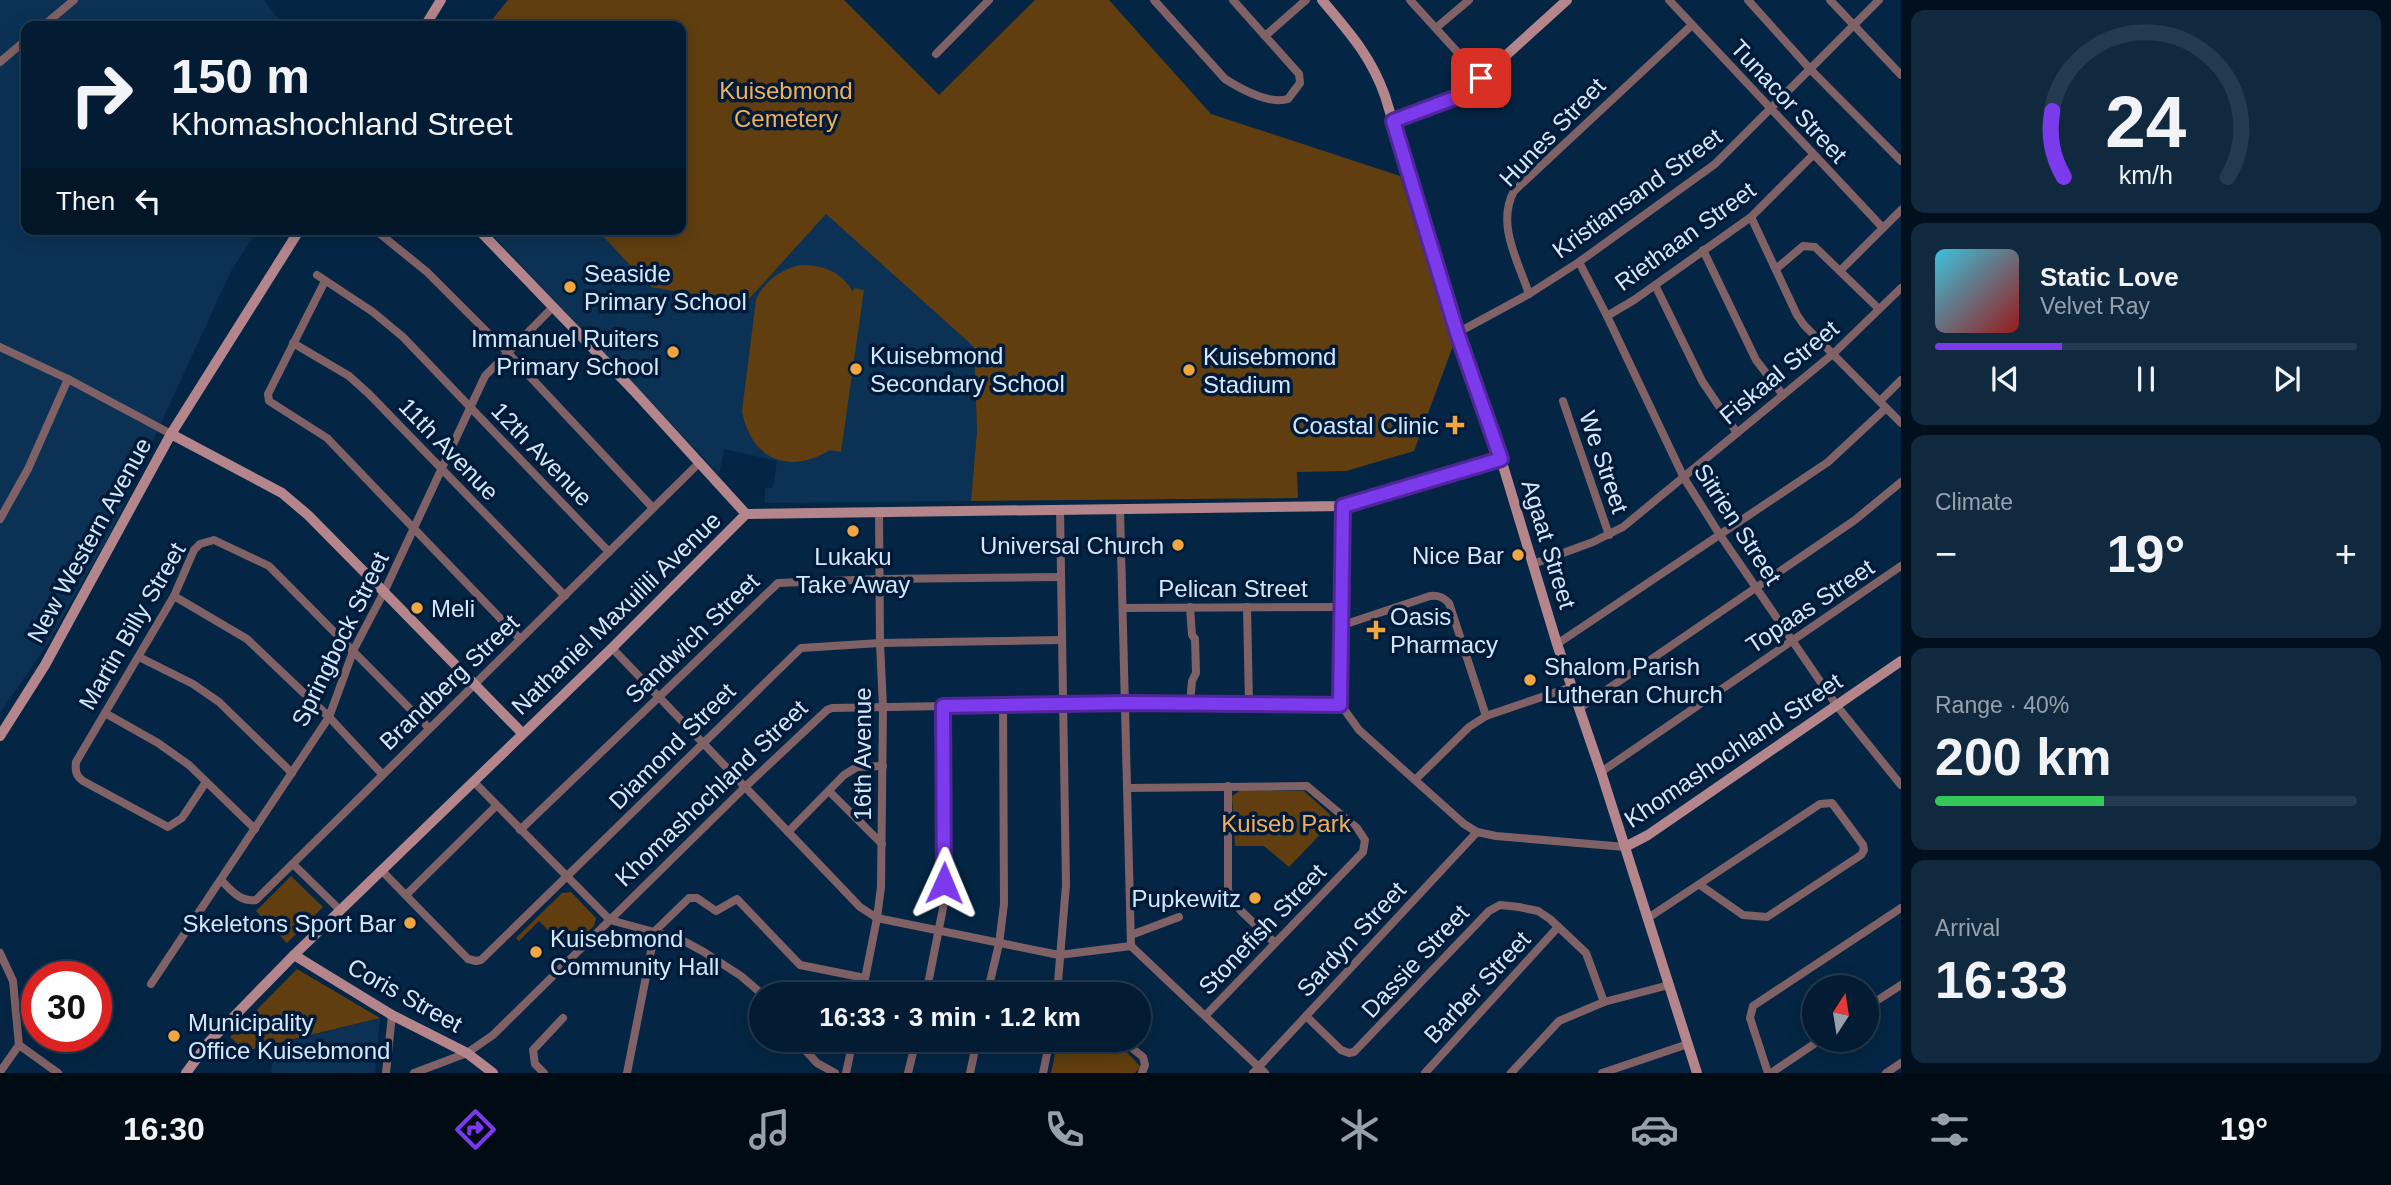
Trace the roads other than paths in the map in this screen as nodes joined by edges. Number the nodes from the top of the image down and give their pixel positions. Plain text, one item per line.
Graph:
1 (74, 0) edge
2 (441, 0) edge
3 (989, 0) edge
4 (1154, 0) edge
5 (1233, 0) edge
6 (1306, 0) edge
7 (1322, 0) edge
8 (1410, 0) edge
9 (1469, 0) edge
10 (1567, 0) edge
11 (1669, 0) edge
12 (1748, 0) edge
13 (1830, 0) edge
14 (1879, 0) edge
15 (49, 21) edge
16 (428, 21) edge
17 (1692, 25) junction
18 (1853, 26) junction
19 (1436, 28) junction
20 (1265, 36) junction
21 (21, 44) edge
22 (936, 54) dead end
23 (0, 62) edge
24 (1897, 64) edge
25 (1810, 69) junction
26 (1901, 75) edge
27 (1481, 78) junction
28 (1770, 109) junction
29 (1393, 121) junction
30 (1813, 155) junction
31 (1901, 161) edge
32 (1901, 210) edge
33 (1751, 217) junction
34 (1883, 228) junction
35 (296, 235) edge
36 (381, 235) edge
37 (484, 235) edge
38 (1703, 250) junction
39 (1579, 262) junction
40 (1776, 269) junction
41 (1841, 270) junction
42 (317, 275) dead end
43 (326, 281) junction
44 (1656, 285) junction
45 (1901, 288) edge
46 (1529, 294) junction
47 (553, 307) junction
48 (1879, 309) junction
49 (1607, 316) junction
50 (1457, 333) junction
51 (293, 344) junction
52 (0, 347) edge
53 (507, 352) junction
54 (1835, 354) junction
55 (68, 379) junction
56 (1901, 380) edge
57 (1783, 395) junction
58 (1563, 401) dead end
59 (1883, 405) junction
60 (470, 407) junction
61 (1901, 423) edge
62 (1737, 433) junction
63 (171, 434) junction
64 (1501, 459) junction
65 (700, 462) junction
66 (441, 468) junction
67 (1684, 478) junction
68 (1901, 482) edge
69 (1343, 506) junction
70 (653, 508) junction
71 (1060, 509) junction
72 (1120, 509) junction
73 (879, 511) junction
74 (746, 514) junction
75 (0, 519) edge
76 (413, 531) junction
77 (1609, 535) junction
78 (1720, 535) junction
79 (609, 552) junction
80 (1534, 564) junction
81 (1901, 566) edge
82 (1061, 577) junction
83 (879, 579) junction
84 (1755, 588) junction
85 (384, 592) junction
86 (174, 596) junction
87 (565, 596) junction
88 (1190, 607) junction
89 (1247, 607) junction
90 (1343, 607) junction
91 (1124, 608) junction
92 (1343, 625) junction
93 (520, 639) junction
94 (1062, 640) junction
95 (1793, 640) junction
96 (880, 643) junction
97 (1557, 644) junction
98 (612, 648) junction
99 (354, 649) junction
100 (139, 657) junction
101 (1901, 661) edge
102 (475, 685) junction
103 (1572, 687) junction
104 (658, 696) junction
105 (1127, 703) junction
106 (1190, 703) junction
107 (1064, 704) junction
108 (1249, 704) junction
109 (1003, 705) junction
110 (1340, 705) junction
111 (943, 706) junction
112 (1837, 706) junction
113 (883, 707) junction
114 (1580, 708) junction
115 (104, 713) junction
116 (1486, 716) junction
117 (329, 717) junction
118 (429, 728) junction
119 (522, 733) junction
120 (0, 736) edge
121 (702, 742) junction
122 (883, 766) junction
123 (1601, 772) junction
124 (292, 773) junction
125 (383, 774) junction
126 (1415, 780) junction
127 (473, 781) junction
128 (206, 782) junction
129 (1901, 785) edge
130 (1228, 786) junction
131 (745, 787) junction
132 (1128, 788) junction
133 (829, 791) junction
134 (496, 806) junction
135 (255, 829) junction
136 (520, 830) junction
137 (788, 832) junction
138 (1477, 832) junction
139 (882, 844) junction
140 (1625, 847) junction
141 (293, 864) junction
142 (382, 871) junction
143 (566, 876) junction
144 (221, 880) junction
145 (1700, 886) junction
146 (406, 895) junction
147 (1901, 908) edge
148 (340, 910) junction
149 (1179, 917) dead end
150 (877, 918) junction
151 (1648, 918) junction
152 (610, 920) junction
153 (1558, 927) junction
154 (939, 931) junction
155 (655, 932) junction
156 (1131, 935) junction
157 (1275, 943) junction
158 (999, 944) junction
159 (1131, 946) junction
160 (0, 953) edge
161 (1059, 955) junction
162 (294, 956) junction
163 (865, 978) junction
164 (864, 982) edge
165 (928, 982) edge
166 (990, 982) edge
167 (1057, 982) edge
168 (749, 983) edge
169 (151, 984) dead end
170 (1669, 985) junction
171 (1901, 985) edge
172 (1880, 999) edge
173 (1604, 1002) junction
174 (392, 1015) junction
175 (1206, 1016) junction
176 (1306, 1016) junction
177 (564, 1018) dead end
178 (1688, 1044) junction
179 (19, 1045) junction
180 (807, 1052) edge
181 (850, 1052) edge
182 (913, 1052) edge
183 (974, 1052) edge
184 (1047, 1052) edge
185 (1137, 1052) edge
186 (1802, 1052) edge
187 (467, 1053) junction
188 (1901, 1063) edge
189 (1626, 1069) edge
190 (190, 1071) edge
191 (1259, 1071) edge
192 (0, 1072) edge
193 (627, 1072) edge
194 (58, 1073) edge
195 (386, 1073) edge
196 (414, 1073) edge
197 (493, 1073) edge
198 (544, 1073) edge
199 (637, 1073) edge
200 (835, 1073) edge
201 (846, 1073) edge
202 (908, 1073) edge
203 (970, 1073) edge
204 (1043, 1073) edge
205 (1142, 1073) edge
206 (1424, 1073) edge
207 (1511, 1073) edge
208 (1602, 1073) edge
209 (1697, 1073) edge
210 (1769, 1073) edge
211 (1886, 1073) edge

1 - 15 street
2 - 16 street
3 - 22 street
4 - 20 street
5 - 20 street
6 - 20 street
7 - 29 street, Agaat Street
8 - 19 street
9 - 19 street
10 - 27 street
11 - 17 street, Tunacor Street
12 - 25 street
13 - 18 street
14 - 18 street, Kristiansand Street
17 - 28 street, Tunacor Street
17 - 46 street, Hunes Street
18 - 24 street
18 - 25 street, Kristiansand Street
19 - 27 street
21 - 23 street
24 - 26 street
25 - 28 street, Kristiansand Street
25 - 31 street
27 - 29 street
28 - 30 street, Tunacor Street
28 - 39 street, Kristiansand Street
29 - 50 street, Agaat Street
30 - 33 street, Riethaan Street
30 - 34 street, Tunacor Street
32 - 34 street
33 - 38 street, Riethaan Street
33 - 40 street
34 - 41 street
35 - 63 street, New Western Avenue
36 - 53 street
37 - 47 street
38 - 44 street, Riethaan Street
38 - 57 street
39 - 46 street, Kristiansand Street
39 - 49 street, Sitrien Street
40 - 41 street
40 - 54 street
41 - 48 street
42 - 43 street, 12th Avenue
43 - 51 street
43 - 60 street, 12th Avenue
44 - 49 street, Riethaan Street
44 - 62 street
45 - 48 street, Fiskaal Street
46 - 50 street, Kristiansand Street
47 - 53 street, Springbock Street
47 - 65 street
48 - 54 street, Fiskaal Street
49 - 67 street, Sitrien Street
50 - 64 street, Agaat Street
51 - 66 street, 11th Avenue
51 - 76 street
52 - 55 street
53 - 60 street, Springbock Street
53 - 70 street
54 - 57 street, Fiskaal Street
54 - 59 street
55 - 63 street
55 - 75 street
56 - 59 street
57 - 62 street, Fiskaal Street
58 - 77 street, We Street
59 - 61 street
59 - 78 street
60 - 66 street, Springbock Street
60 - 79 street, 12th Avenue
62 - 67 street, Fiskaal Street
63 - 85 street
63 - 120 street, New Western Avenue
64 - 69 street, Nathaniel Maxuilili Avenue
64 - 80 street, Agaat Street
65 - 70 street, Brandberg Street
65 - 74 street
66 - 76 street, Springbock Street
66 - 87 street, 11th Avenue
67 - 77 street, Fiskaal Street
67 - 78 street, Sitrien Street
68 - 84 street
69 - 72 street, Nathaniel Maxuilili Avenue
69 - 90 street
70 - 79 street, Brandberg Street
71 - 72 street, Nathaniel Maxuilili Avenue
71 - 73 street, Nathaniel Maxuilili Avenue
71 - 82 street
72 - 91 street
73 - 74 street, Nathaniel Maxuilili Avenue
73 - 83 street, 16th Avenue
74 - 98 street, Nathaniel Maxuilili Avenue
76 - 85 street, Springbock Street
76 - 93 street
77 - 80 street, Fiskaal Street
78 - 84 street, Sitrien Street
78 - 97 street
79 - 87 street, Brandberg Street
80 - 97 street, Agaat Street
81 - 95 street, Topaas Street
82 - 83 street, Sandwich Street
82 - 94 street
83 - 96 street, 16th Avenue
83 - 104 street, Sandwich Street
84 - 95 street, Sitrien Street
84 - 114 street
85 - 99 street, Springbock Street
85 - 102 street
86 - 99 street, Martin Billy Street
86 - 100 street, Martin Billy Street
86 - 117 street
87 - 93 street, Brandberg Street
88 - 89 street, Pelican Street
88 - 91 street, Pelican Street
88 - 106 street
89 - 90 street, Pelican Street
89 - 108 street
90 - 92 street
91 - 105 street
92 - 110 street
92 - 116 street
93 - 102 street, Brandberg Street
94 - 96 street, Diamond Street
94 - 107 street
95 - 112 street, Sitrien Street
95 - 123 street, Topaas Street
96 - 113 street, 16th Avenue
96 - 121 street, Diamond Street
97 - 103 street, Agaat Street
98 - 104 street
98 - 119 street, Nathaniel Maxuilili Avenue
99 - 117 street, Springbock Street
99 - 118 street, Martin Billy Street
100 - 115 street, Martin Billy Street
100 - 124 street
101 - 112 street, Khomashochland Street
102 - 118 street, Brandberg Street
102 - 119 street
103 - 114 street, Agaat Street
103 - 116 street
104 - 121 street
104 - 136 street, Sandwich Street
105 - 106 street, Khomashochland Street
105 - 107 street, Khomashochland Street
105 - 132 street
106 - 108 street, Khomashochland Street
107 - 109 street, Khomashochland Street
107 - 161 street
108 - 110 street, Khomashochland Street
109 - 111 street, Khomashochland Street
109 - 158 street
110 - 126 street, Khomashochland Street
111 - 113 street, Khomashochland Street
111 - 154 street
112 - 129 street, Sitrien Street
112 - 140 street, Khomashochland Street
113 - 122 street, 16th Avenue
113 - 131 street, Khomashochland Street
114 - 123 street, Agaat Street
115 - 128 street
115 - 128 street, Martin Billy Street
116 - 126 street
117 - 124 street, Springbock Street
117 - 125 street
118 - 125 street, Brandberg Street
119 - 127 street, Nathaniel Maxuilili Avenue
121 - 131 street
121 - 143 street, Diamond Street
122 - 133 street
122 - 139 street, 16th Avenue
123 - 140 street, Agaat Street
124 - 135 street, Springbock Street
125 - 141 street, Brandberg Street
126 - 138 street, Khomashochland Street
127 - 134 street
127 - 142 street, Nathaniel Maxuilili Avenue
128 - 135 street
130 - 132 street, Stonefish Street
130 - 157 street
130 - 157 street, Stonefish Street
131 - 137 street
131 - 152 street, Khomashochland Street
132 - 156 street
133 - 137 street
133 - 139 street
134 - 136 street
134 - 146 street
135 - 144 street, Springbock Street
136 - 143 street
137 - 150 street
138 - 140 street, Khomashochland Street
138 - 176 street, Sardyn Street
139 - 150 street, 16th Avenue
140 - 151 street, Agaat Street
141 - 144 street, Brandberg Street
141 - 148 street
142 - 146 street, Diamond Street
142 - 148 street, Nathaniel Maxuilili Avenue
143 - 146 street, Diamond Street
143 - 152 street
144 - 169 street, Springbock Street
145 - 145 street
145 - 151 street
147 - 210 street
148 - 162 street, Nathaniel Maxuilili Avenue
149 - 156 street
150 - 154 street
150 - 163 street, 16th Avenue
151 - 170 street, Agaat Street
152 - 155 street
152 - 187 street, Khomashochland Street
153 - 173 street, Dassie Street
153 - 176 street, Dassie Street
153 - 206 street, Barber Street
154 - 158 street
154 - 165 street
155 - 163 street
155 - 168 street
155 - 193 street
156 - 159 street
157 - 175 street, Stonefish Street
158 - 161 street
158 - 166 street
159 - 161 street
159 - 175 street
160 - 179 street
161 - 167 street
162 - 174 street, Coris Street
162 - 190 street, Nathaniel Maxuilili Avenue
163 - 164 street, 16th Avenue
170 - 173 street
170 - 178 street, Agaat Street
171 - 172 street
173 - 207 street
174 - 187 street, Coris Street
174 - 195 street
175 - 191 street
176 - 191 street, Sardyn Street
177 - 198 street
178 - 189 street
178 - 209 street, Agaat Street
179 - 192 street
179 - 194 street
180 - 200 street
181 - 201 street
182 - 202 street
183 - 203 street
184 - 204 street
185 - 205 street
186 - 210 street
187 - 196 street, Khomashochland Street
187 - 197 street, Coris Street
188 - 211 street
189 - 208 street
193 - 199 street

